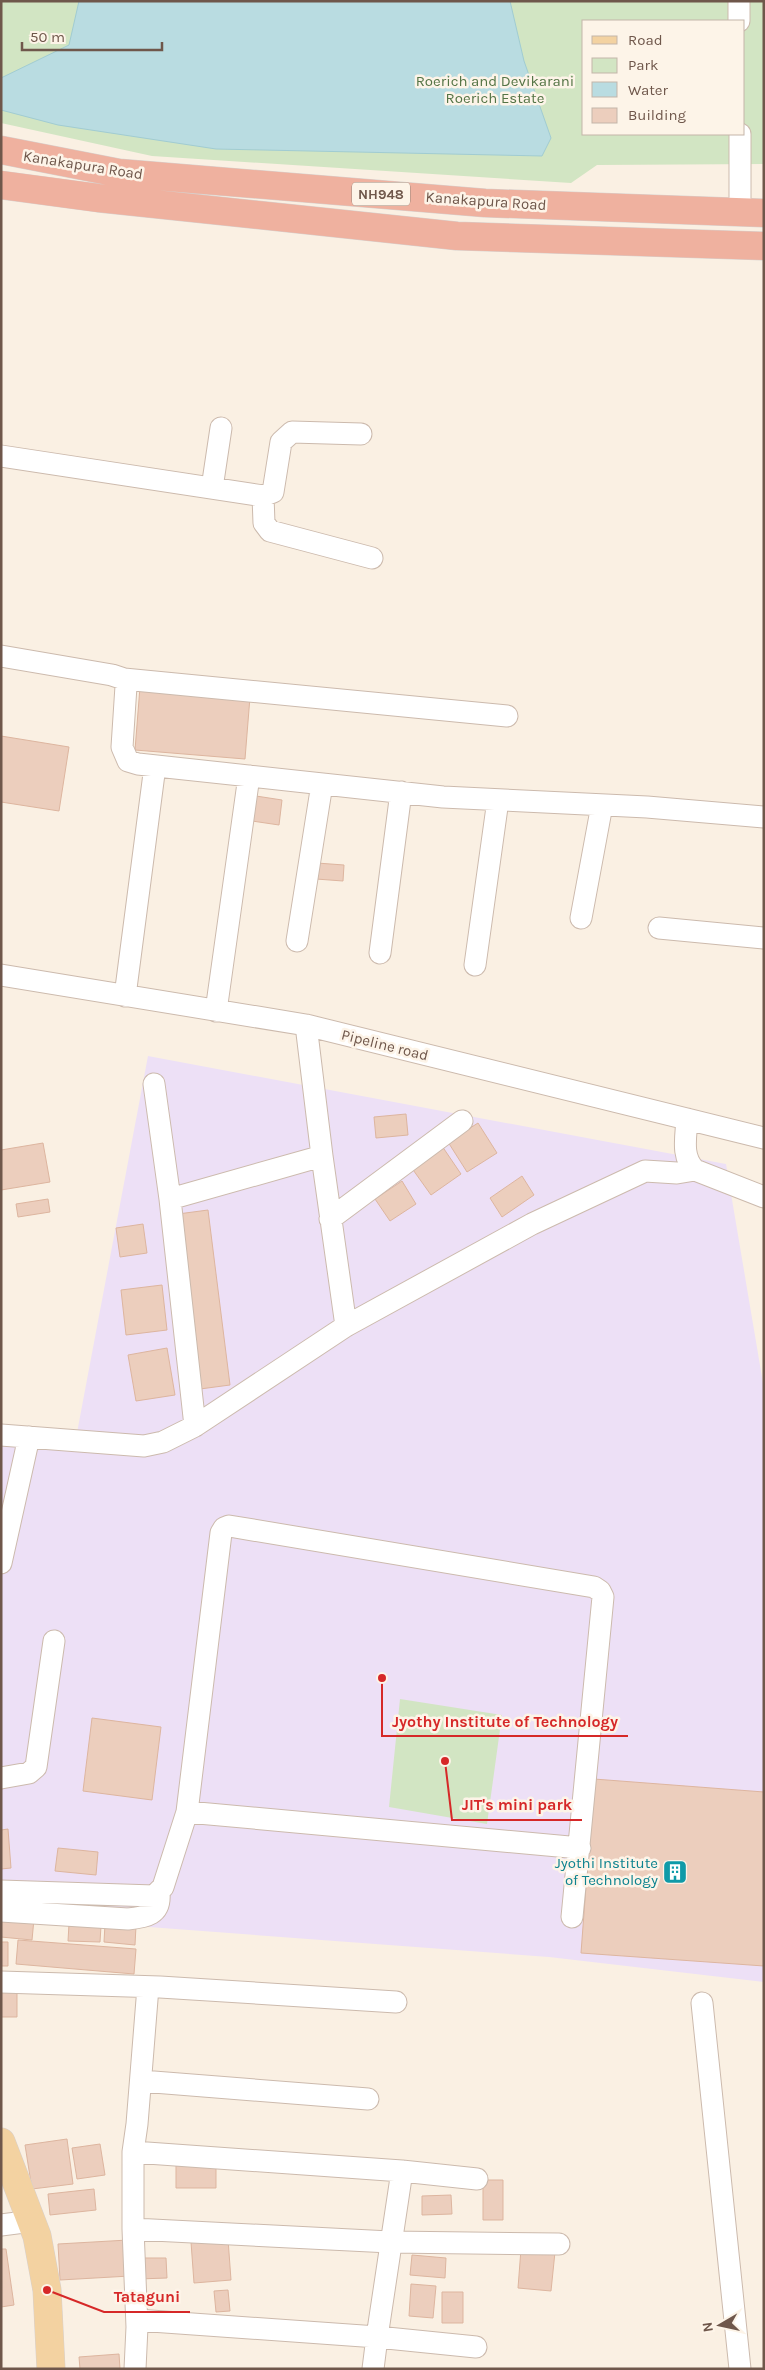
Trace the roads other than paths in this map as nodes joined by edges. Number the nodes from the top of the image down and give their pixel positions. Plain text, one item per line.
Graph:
1 (739, 1) edge
2 (739, 20) edge
3 (740, 135) edge
4 (1, 150) edge
5 (3, 191) edge
6 (752, 213) edge
7 (764, 246) edge
8 (222, 428) dead end
9 (361, 434) dead end
10 (1, 456) edge
11 (212, 488) junction
12 (263, 496) junction
13 (372, 558) dead end
14 (1, 656) edge
15 (124, 679) junction
16 (506, 716) dead end
17 (155, 766) junction
18 (249, 776) junction
19 (322, 784) junction
20 (401, 792) junction
21 (498, 800) junction
22 (602, 805) junction
23 (764, 817) edge
24 (581, 918) dead end
25 (660, 928) dead end
26 (764, 938) edge
27 (296, 941) dead end
28 (380, 953) dead end
29 (475, 965) dead end
30 (1, 975) edge
31 (125, 996) junction
32 (216, 1011) junction
33 (306, 1025) junction
34 (154, 1084) dead end
35 (687, 1119) junction
36 (462, 1121) dead end
37 (764, 1138) edge
38 (322, 1156) junction
39 (695, 1170) junction
40 (764, 1197) edge
41 (170, 1199) junction
42 (330, 1219) junction
43 (346, 1326) junction
44 (195, 1426) junction
45 (1, 1435) edge
46 (29, 1437) junction
47 (1, 1563) edge
48 (54, 1641) dead end
49 (1, 1778) edge
50 (187, 1812) junction
51 (580, 1848) junction
52 (1, 1891) edge
53 (158, 1893) junction
54 (1, 1912) edge
55 (572, 1917) dead end
56 (1, 1982) edge
57 (148, 1987) junction
58 (396, 2002) dead end
59 (702, 2003) dead end
60 (141, 2081) junction
61 (368, 2099) dead end
62 (1, 2142) edge
63 (133, 2152) junction
64 (402, 2171) junction
65 (477, 2179) dead end
66 (32, 2221) junction
67 (1, 2226) edge
68 (133, 2229) junction
69 (390, 2242) junction
70 (560, 2244) dead end
71 (137, 2320) junction
72 (377, 2337) junction
73 (476, 2347) dead end
74 (51, 2369) edge
75 (135, 2369) edge
76 (373, 2369) edge
77 (740, 2369) edge

1 - 2 street
3 - 6 street
4 - 6 highway, Kanakapura Road / NH948
5 - 7 highway, Kanakapura Road / NH948
8 - 11 street
9 - 12 street
10 - 11 street
11 - 12 street
12 - 13 street
14 - 15 street
15 - 16 street
15 - 17 street
17 - 18 street
17 - 31 street
18 - 19 street
18 - 32 street
19 - 20 street
19 - 27 street
20 - 21 street
20 - 28 street
21 - 22 street
21 - 29 street
22 - 23 street
22 - 24 street
25 - 26 street
30 - 31 street, Pipeline road
31 - 32 street, Pipeline road
32 - 33 street, Pipeline road
33 - 35 street, Pipeline road
33 - 38 street
34 - 41 street
35 - 37 street, Pipeline road
35 - 39 street
36 - 42 street
38 - 41 street
38 - 42 street
39 - 40 street
39 - 43 street
41 - 44 street
42 - 43 street
43 - 44 street
44 - 46 street
45 - 46 street
46 - 47 street
48 - 49 street
50 - 51 street
50 - 51 street
50 - 53 street
51 - 55 street
52 - 53 street
53 - 54 street
56 - 57 street
57 - 58 street
57 - 60 street
59 - 77 street
60 - 61 street
60 - 63 street
62 - 66 main road
63 - 64 street
63 - 68 street
64 - 65 street
64 - 69 street
66 - 67 street
66 - 74 main road
68 - 69 street
68 - 71 street
69 - 70 street
69 - 72 street
71 - 72 street
71 - 75 street
72 - 73 street
72 - 76 street

